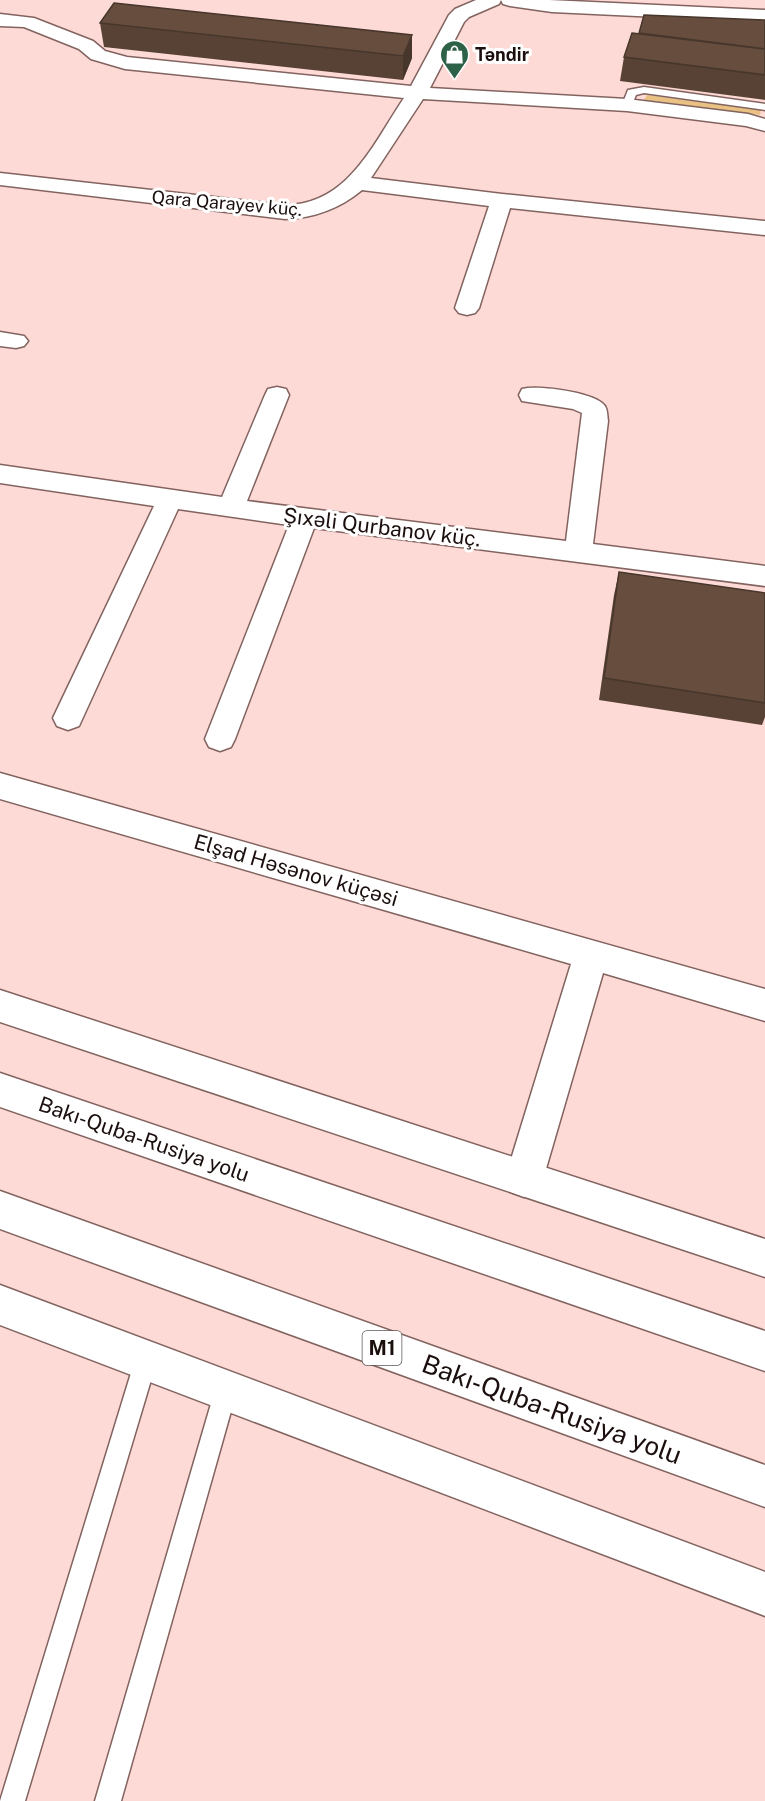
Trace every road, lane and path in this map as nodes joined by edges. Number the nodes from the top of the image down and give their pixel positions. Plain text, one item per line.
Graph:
1 (492, 0) edge
2 (510, 0) edge
3 (765, 16) edge
4 (1, 29) edge
5 (417, 93) junction
6 (627, 105) junction
7 (765, 107) edge
8 (765, 125) edge
9 (0, 179) edge
10 (357, 183) junction
11 (502, 201) junction
12 (765, 228) edge
13 (467, 308) dead end
14 (277, 395) dead end
15 (531, 395) dead end
16 (0, 474) edge
17 (170, 499) junction
18 (231, 508) junction
19 (305, 517) junction
20 (578, 551) junction
21 (765, 576) edge
22 (68, 718) dead end
23 (220, 739) dead end
24 (0, 786) edge
25 (591, 955) junction
26 (765, 1005) edge
27 (0, 1006) edge
28 (0, 1090) edge
29 (524, 1179) junction
30 (0, 1210) edge
31 (765, 1258) edge
32 (0, 1305) edge
33 (765, 1352) edge
34 (146, 1360) junction
35 (226, 1390) junction
36 (765, 1486) edge
37 (765, 1594) edge
38 (12, 1801) edge
39 (108, 1801) edge

1 - 5 main road, Qara Qarayev küç.
2 - 3 main road
4 - 5 main road
5 - 6 main road
5 - 10 main road, Qara Qarayev küç.
6 - 7 lane
6 - 8 main road
9 - 10 main road, Qara Qarayev küç.
10 - 11 main road
11 - 12 main road
11 - 13 main road
14 - 18 main road
15 - 20 main road
16 - 17 main road, Şıxəli Qurbanov küç.
17 - 18 main road, Şıxəli Qurbanov küç.
17 - 22 main road
18 - 19 main road, Şıxəli Qurbanov küç.
19 - 20 main road, Şıxəli Qurbanov küç.
19 - 23 main road
20 - 21 main road, Şıxəli Qurbanov küç.
24 - 25 main road, Elşad Həsənov küçəsi
25 - 26 main road, Elşad Həsənov küçəsi
25 - 29 main road
27 - 29 main road
28 - 33 main road, Bakı-Quba-Rusiya yolu
29 - 31 main road
30 - 36 main road, Bakı-Quba-Rusiya yolu / M1
32 - 34 main road
34 - 35 main road
34 - 38 lane
35 - 37 main road
35 - 39 lane

